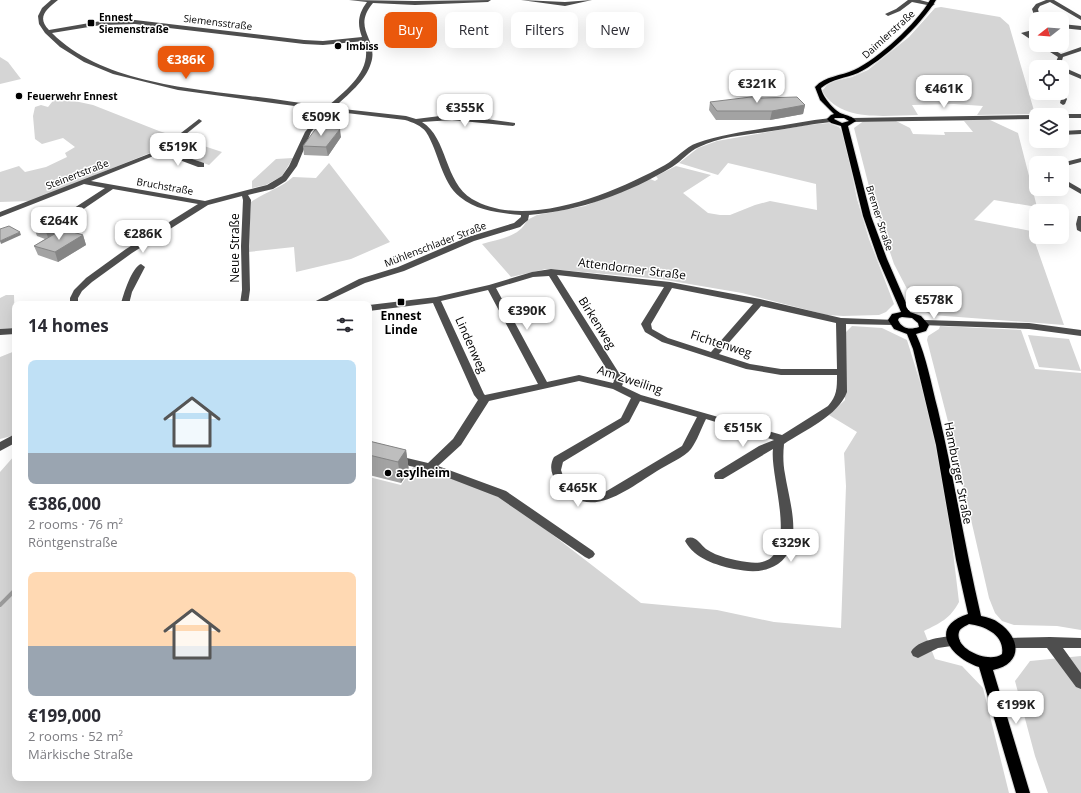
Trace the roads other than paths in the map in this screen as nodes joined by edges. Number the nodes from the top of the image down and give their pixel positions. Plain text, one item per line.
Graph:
1 (56, 0) edge
2 (352, 0) edge
3 (488, 0) edge
4 (524, 0) edge
5 (588, 0) edge
6 (911, 0) edge
7 (1050, 0) edge
8 (371, 1) edge
9 (932, 2) edge
10 (1036, 12) edge
11 (888, 14) dead end
12 (1081, 18) edge
13 (1069, 27) edge
14 (1081, 28) edge
15 (47, 32) junction
16 (1029, 32) edge
17 (1029, 36) edge
18 (364, 39) junction
19 (1081, 49) edge
20 (1055, 52) edge
21 (1062, 56) junction
22 (1060, 60) edge
23 (1069, 73) edge
24 (1069, 75) edge
25 (1073, 75) junction
26 (1081, 77) edge
27 (1064, 100) edge
28 (1063, 103) dead end
29 (329, 109) junction
30 (839, 116) junction
31 (1069, 116) edge
32 (1081, 116) edge
33 (1029, 117) edge
34 (831, 120) junction
35 (852, 120) junction
36 (199, 121) dead end
37 (416, 121) junction
38 (513, 124) dead end
39 (844, 125) junction
40 (1081, 132) edge
41 (1069, 133) edge
42 (161, 151) junction
43 (1081, 160) edge
44 (1069, 163) edge
45 (201, 165) dead end
46 (83, 182) junction
47 (1069, 184) edge
48 (112, 187) junction
49 (1081, 192) edge
50 (244, 193) junction
51 (205, 203) junction
52 (525, 213) junction
53 (0, 215) edge
54 (1081, 218) edge
55 (54, 225) edge
56 (1081, 230) edge
57 (141, 267) dead end
58 (551, 272) junction
59 (670, 285) junction
60 (491, 287) junction
61 (436, 300) junction
62 (74, 301) edge
63 (126, 301) edge
64 (244, 301) edge
65 (320, 301) edge
66 (760, 302) junction
67 (372, 308) edge
68 (906, 314) junction
69 (841, 321) junction
70 (893, 322) junction
71 (924, 323) junction
72 (12, 331) edge
73 (0, 332) edge
74 (911, 332) junction
75 (1081, 333) edge
76 (713, 355) junction
77 (842, 372) junction
78 (544, 385) junction
79 (616, 387) junction
80 (637, 398) junction
81 (483, 400) junction
82 (703, 415) junction
83 (12, 440) edge
84 (780, 441) junction
85 (0, 448) edge
86 (372, 454) edge
87 (430, 467) junction
88 (719, 476) dead end
89 (691, 541) dead end
90 (589, 554) dead end
91 (976, 620) junction
92 (953, 641) junction
93 (1008, 642) junction
94 (1050, 642) junction
95 (1081, 643) edge
96 (918, 652) dead end
97 (985, 664) junction
98 (1081, 683) edge
99 (1022, 793) edge

1 - 15 street
2 - 8 street
3 - 8 street
4 - 5 street
6 - 9 street
6 - 11 street
7 - 10 street
7 - 12 street
8 - 18 street, Bruchstraße
9 - 30 main road, Daimlerstraße
13 - 14 street
15 - 18 street, Siemensstraße
15 - 29 street
16 - 17 street
18 - 29 street, Bruchstraße
19 - 21 street
20 - 21 street
21 - 22 street
23 - 25 street
24 - 25 street
25 - 26 street
27 - 28 street
29 - 37 street
29 - 50 street, Bruchstraße
30 - 34 main road
30 - 35 main road
31 - 32 street
33 - 35 street
34 - 39 main road
34 - 52 street
35 - 39 main road
36 - 42 street, Steinertstraße
37 - 38 street
37 - 52 street
39 - 68 main road, Bremer Straße
40 - 41 street
42 - 45 street
42 - 46 street, Steinertstraße
43 - 44 street
46 - 48 street, Bruchstraße
46 - 53 street, Steinertstraße
47 - 49 street
48 - 51 street, Bruchstraße
48 - 55 street
50 - 51 street, Bruchstraße
50 - 64 street, Neue Straße
51 - 62 street
52 - 65 street, Mühlenschlader Straße
54 - 56 street
57 - 63 street
58 - 59 street, Attendorner Straße
58 - 60 street, Attendorner Straße
58 - 79 street, Birkenweg
59 - 66 street, Attendorner Straße
59 - 76 street, Fichtenweg
60 - 61 street, Attendorner Straße
60 - 78 street
61 - 67 street, Attendorner Straße
61 - 81 street, Lindenweg
66 - 69 street, Attendorner Straße
66 - 76 street
68 - 70 main road
68 - 71 main road
69 - 70 street, Attendorner Straße
69 - 77 street
70 - 74 main road
71 - 74 main road
71 - 75 street
72 - 73 street
74 - 91 main road, Hamburger Straße
76 - 77 street, Fichtenweg
77 - 84 street
78 - 79 street, Am Zweiling
78 - 81 street, Am Zweiling
79 - 80 street, Am Zweiling
80 - 82 street, Am Zweiling
80 - 82 street
81 - 87 street
82 - 84 street, Am Zweiling
83 - 85 street
84 - 88 street
84 - 89 street
86 - 87 street
87 - 90 street
91 - 92 main road
91 - 93 main road
92 - 96 street
92 - 97 main road
93 - 94 street
93 - 97 main road
94 - 95 street
94 - 98 street
97 - 99 main road

